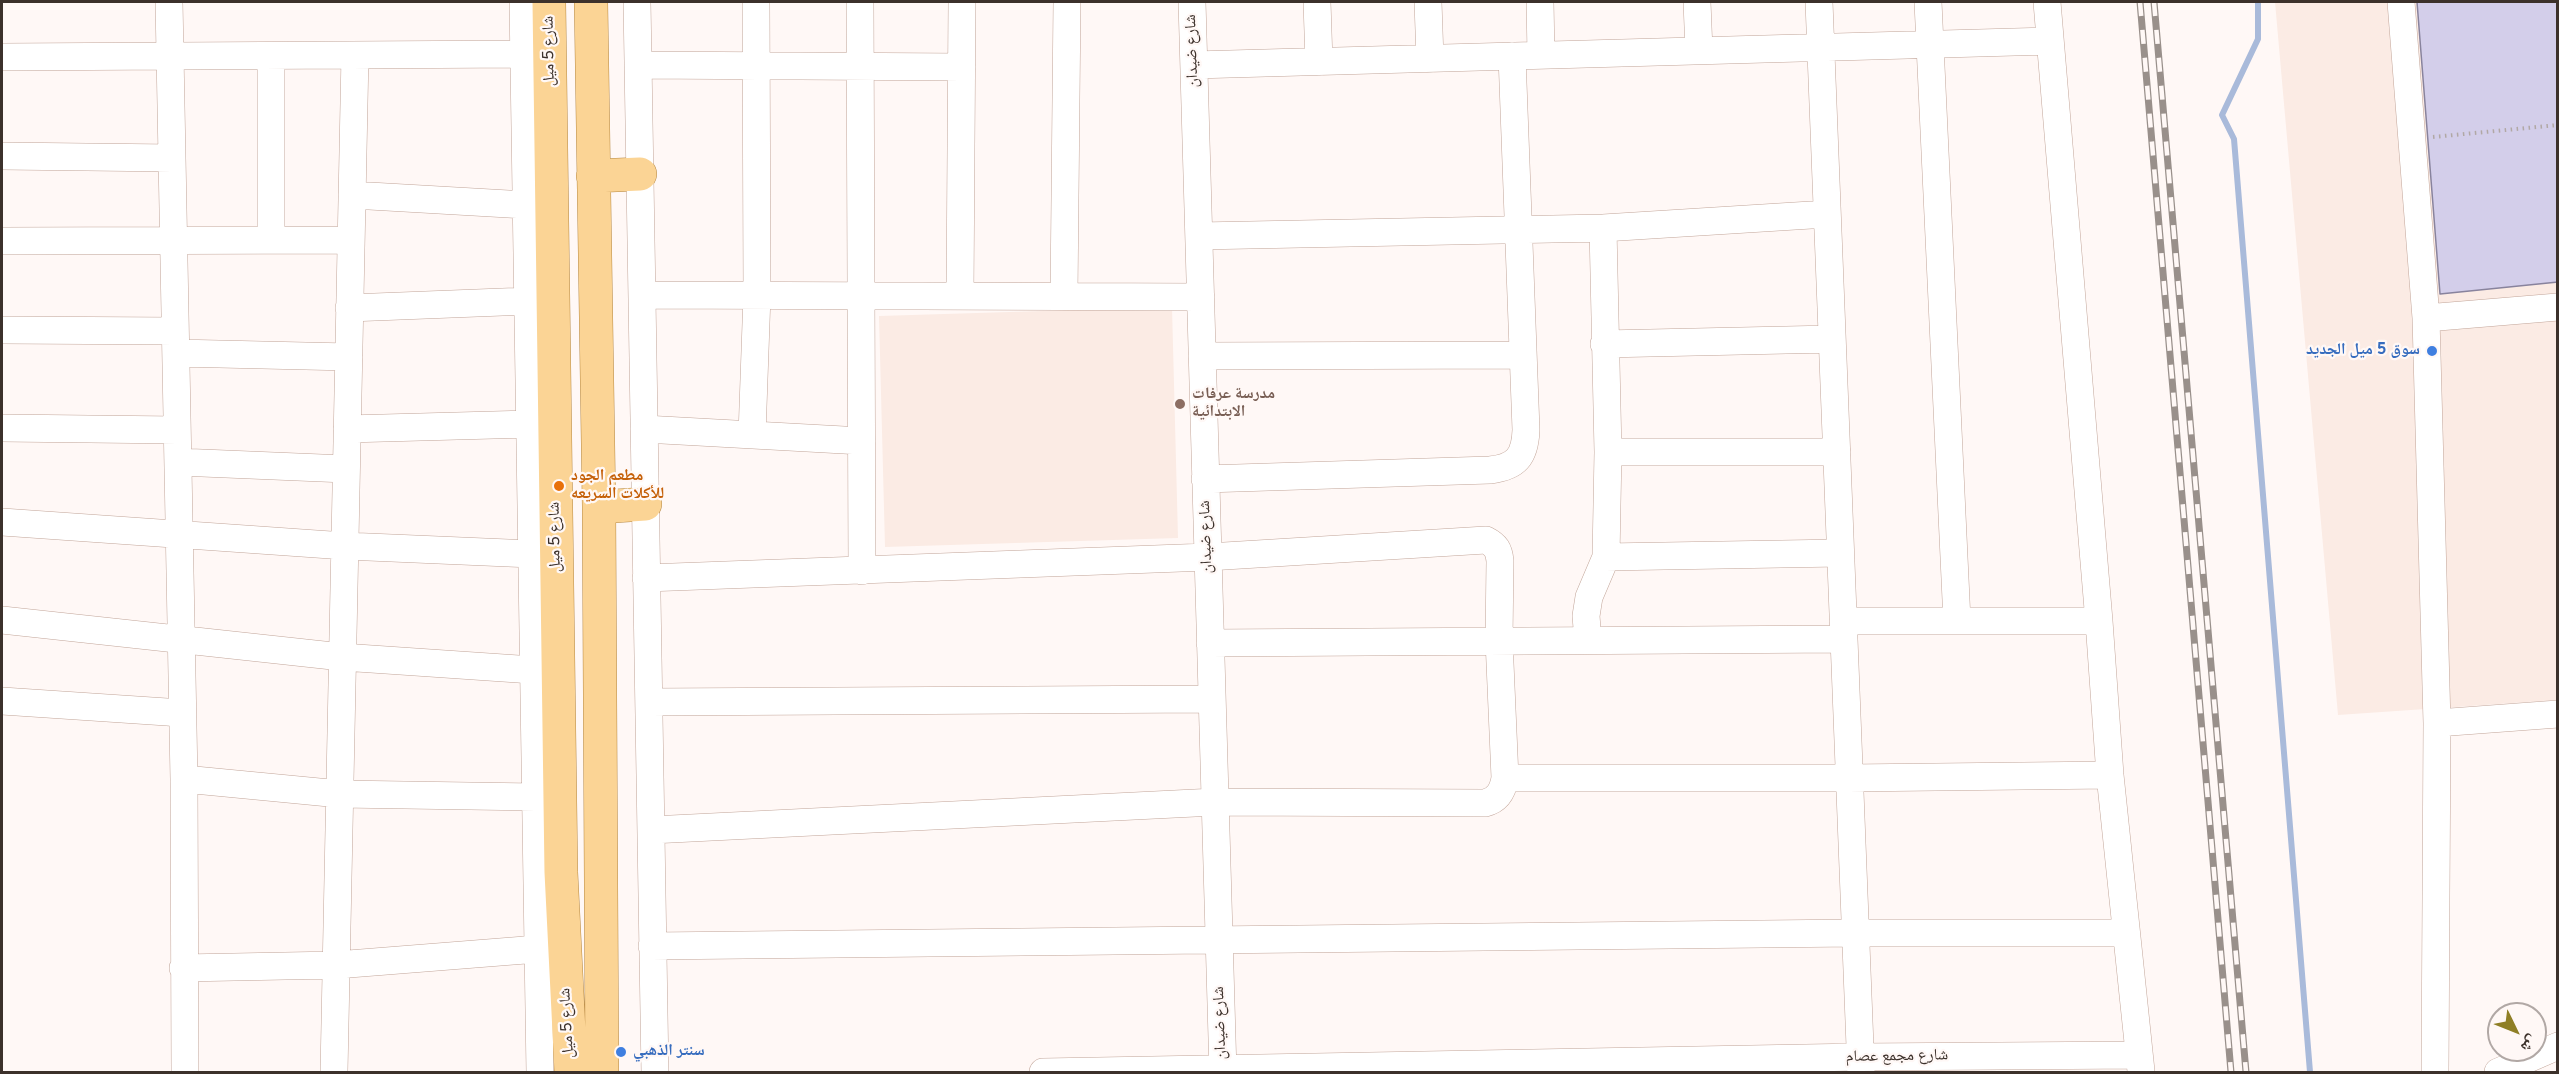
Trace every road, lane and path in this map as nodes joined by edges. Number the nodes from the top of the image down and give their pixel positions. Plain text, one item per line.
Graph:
1 (169, 2) edge
2 (523, 2) edge
3 (549, 2) edge
4 (591, 2) edge
5 (637, 2) edge
6 (756, 2) edge
7 (860, 2) edge
8 (962, 2) edge
9 (1067, 2) edge
10 (1192, 2) edge
11 (1317, 2) edge
12 (1428, 2) edge
13 (1540, 2) edge
14 (1697, 2) edge
15 (1819, 2) edge
16 (1928, 2) edge
17 (2047, 2) edge
18 (2401, 2) edge
19 (2050, 41) junction
20 (1931, 44) junction
21 (1821, 48) junction
22 (1699, 51) junction
23 (524, 54) junction
24 (355, 55) junction
25 (1541, 55) junction
26 (170, 56) junction
27 (271, 56) junction
28 (1512, 56) junction
29 (2, 57) edge
30 (1430, 59) junction
31 (1319, 62) junction
32 (638, 65) junction
33 (1194, 65) junction
34 (756, 66) junction
35 (861, 67) junction
36 (962, 67) junction
37 (2558, 125) edge
38 (2413, 138) junction
39 (539, 148) junction
40 (2, 156) edge
41 (172, 158) junction
42 (640, 174) junction
43 (593, 176) junction
44 (352, 195) junction
45 (526, 205) junction
46 (1827, 214) junction
47 (1603, 228) junction
48 (1519, 230) junction
49 (1199, 236) junction
50 (174, 240) junction
51 (271, 240) junction
52 (351, 240) junction
53 (2, 241) edge
54 (642, 294) junction
55 (861, 294) junction
56 (757, 295) junction
57 (960, 295) junction
58 (1064, 295) junction
59 (1200, 297) junction
60 (528, 301) junction
61 (2558, 307) edge
62 (349, 308) junction
63 (2426, 318) junction
64 (2, 330) edge
65 (1832, 339) junction
66 (176, 342) junction
67 (1604, 344) junction
68 (1523, 355) junction
69 (1202, 356) junction
70 (349, 357) junction
71 (530, 424) junction
72 (2, 428) edge
73 (347, 429) junction
74 (644, 429) junction
75 (177, 430) junction
76 (752, 435) junction
77 (862, 441) junction
78 (1608, 452) junction
79 (1837, 452) junction
80 (178, 462) junction
81 (346, 469) junction
82 (1205, 479) junction
83 (645, 504) junction
84 (599, 507) junction
85 (2, 522) edge
86 (179, 533) junction
87 (540, 541) junction
88 (345, 546) junction
89 (1840, 553) junction
90 (1208, 557) junction
91 (1606, 557) junction
92 (862, 571) junction
93 (646, 578) junction
94 (2, 620) edge
95 (1957, 621) junction
96 (2099, 621) junction
97 (1843, 630) junction
98 (181, 639) junction
99 (1499, 639) junction
100 (1588, 640) junction
101 (1210, 643) junction
102 (342, 657) junction
103 (533, 670) junction
104 (1212, 699) junction
105 (2, 701) edge
106 (649, 702) junction
107 (183, 713) junction
108 (2558, 714) edge
109 (2437, 723) junction
110 (2110, 775) junction
111 (1505, 778) junction
112 (1849, 778) junction
113 (184, 779) junction
114 (340, 794) junction
115 (535, 797) junction
116 (1215, 802) junction
117 (651, 830) junction
118 (561, 872) junction
119 (599, 874) junction
120 (1855, 933) junction
121 (2126, 933) junction
122 (1219, 941) junction
123 (652, 946) junction
124 (538, 949) junction
125 (336, 965) junction
126 (183, 969) junction
127 (2558, 1046) edge
128 (2140, 1064) edge
129 (1861, 1065) edge
130 (1223, 1071) edge
131 (185, 1072) edge
132 (334, 1072) edge
133 (540, 1072) edge
134 (571, 1072) edge
135 (602, 1072) edge
136 (654, 1072) edge
137 (1042, 1072) edge
138 (2435, 1072) edge
139 (2498, 1072) edge

1 - 26 street
2 - 23 street
3 - 39 main road, شارع 5 ميل
4 - 43 main road, شارع 5 ميل
5 - 32 street
6 - 34 street
7 - 35 street
8 - 36 street
9 - 58 street
10 - 33 street, شارع ضيدان
11 - 31 street
12 - 30 street
13 - 25 street
14 - 22 street
15 - 21 street
16 - 20 street
17 - 19 street
18 - 38 street
19 - 20 street
19 - 96 street
20 - 21 street
20 - 95 street
21 - 22 street
21 - 46 street
22 - 25 street
23 - 24 street
23 - 39 street
24 - 27 street
24 - 44 street
25 - 28 street
26 - 27 street
26 - 29 street
26 - 41 street
27 - 51 street
28 - 30 street
28 - 48 street
30 - 31 street
31 - 33 street
32 - 34 street
32 - 42 street
33 - 49 street, شارع ضيدان
34 - 35 street
34 - 56 street
35 - 36 street
35 - 55 street
36 - 57 street
37 - 38 path
38 - 63 street
39 - 45 street
39 - 87 main road, شارع 5 ميل
40 - 41 street
41 - 50 street
42 - 43 main road
42 - 54 street
43 - 84 main road, شارع 5 ميل
44 - 45 street
44 - 52 street
45 - 60 street
46 - 47 street
46 - 65 street
47 - 48 street
47 - 67 street
48 - 49 street
48 - 68 street
49 - 59 street, شارع ضيدان
50 - 51 street
50 - 53 street
50 - 66 street
51 - 52 street
52 - 62 street
54 - 56 street
54 - 74 street
55 - 56 street
55 - 57 street
55 - 77 street
56 - 76 street
57 - 58 street
58 - 59 street
59 - 69 street, شارع ضيدان
60 - 62 street
60 - 71 street
61 - 63 street
62 - 70 street
63 - 109 street
64 - 66 street
65 - 67 street
65 - 79 street
66 - 70 street
66 - 75 street
67 - 78 street
68 - 69 street
68 - 82 street
69 - 82 street, شارع ضيدان
70 - 73 street
71 - 73 street
71 - 87 street
72 - 75 street
73 - 81 street
74 - 76 street
74 - 83 street
75 - 80 street
76 - 77 street
77 - 92 street
78 - 79 street
78 - 91 street
79 - 89 street
80 - 81 street
80 - 86 street
81 - 88 street
82 - 90 street, شارع ضيدان
83 - 84 main road
83 - 93 street
84 - 119 main road, شارع 5 ميل
85 - 86 street
86 - 88 street
86 - 98 street
87 - 88 street
87 - 103 street
87 - 118 main road, شارع 5 ميل
88 - 102 street
89 - 91 street
89 - 97 street
90 - 92 street
90 - 99 street
90 - 101 street, شارع ضيدان
91 - 100 street
92 - 93 street
93 - 106 street
94 - 98 street
95 - 96 street
95 - 97 street
96 - 110 street
97 - 100 street
97 - 112 street
98 - 102 street
98 - 107 street
99 - 100 street
99 - 101 street
99 - 111 street
101 - 104 street, شارع ضيدان
102 - 103 street
102 - 114 street
103 - 115 street
104 - 106 street
104 - 116 street, شارع ضيدان
105 - 107 street
106 - 117 street
107 - 113 street
108 - 109 street
109 - 138 street
110 - 112 street
110 - 121 street
111 - 112 street
111 - 116 street
112 - 120 street
113 - 114 street
113 - 126 street
114 - 115 street
114 - 125 street
115 - 124 street
116 - 117 street
116 - 122 street, شارع ضيدان
117 - 123 street
118 - 119 main road
118 - 134 main road, شارع 5 ميل
119 - 135 main road, شارع 5 ميل
120 - 121 street
120 - 122 street
120 - 129 street
121 - 128 street
122 - 123 street
122 - 130 street, شارع ضيدان
123 - 136 street
124 - 125 street
124 - 133 street
125 - 126 street
125 - 132 street
126 - 131 street
127 - 139 street
128 - 129 street, شارع مجمع عصام
129 - 130 street, شارع مجمع عصام
130 - 137 street, شارع مجمع عصام

